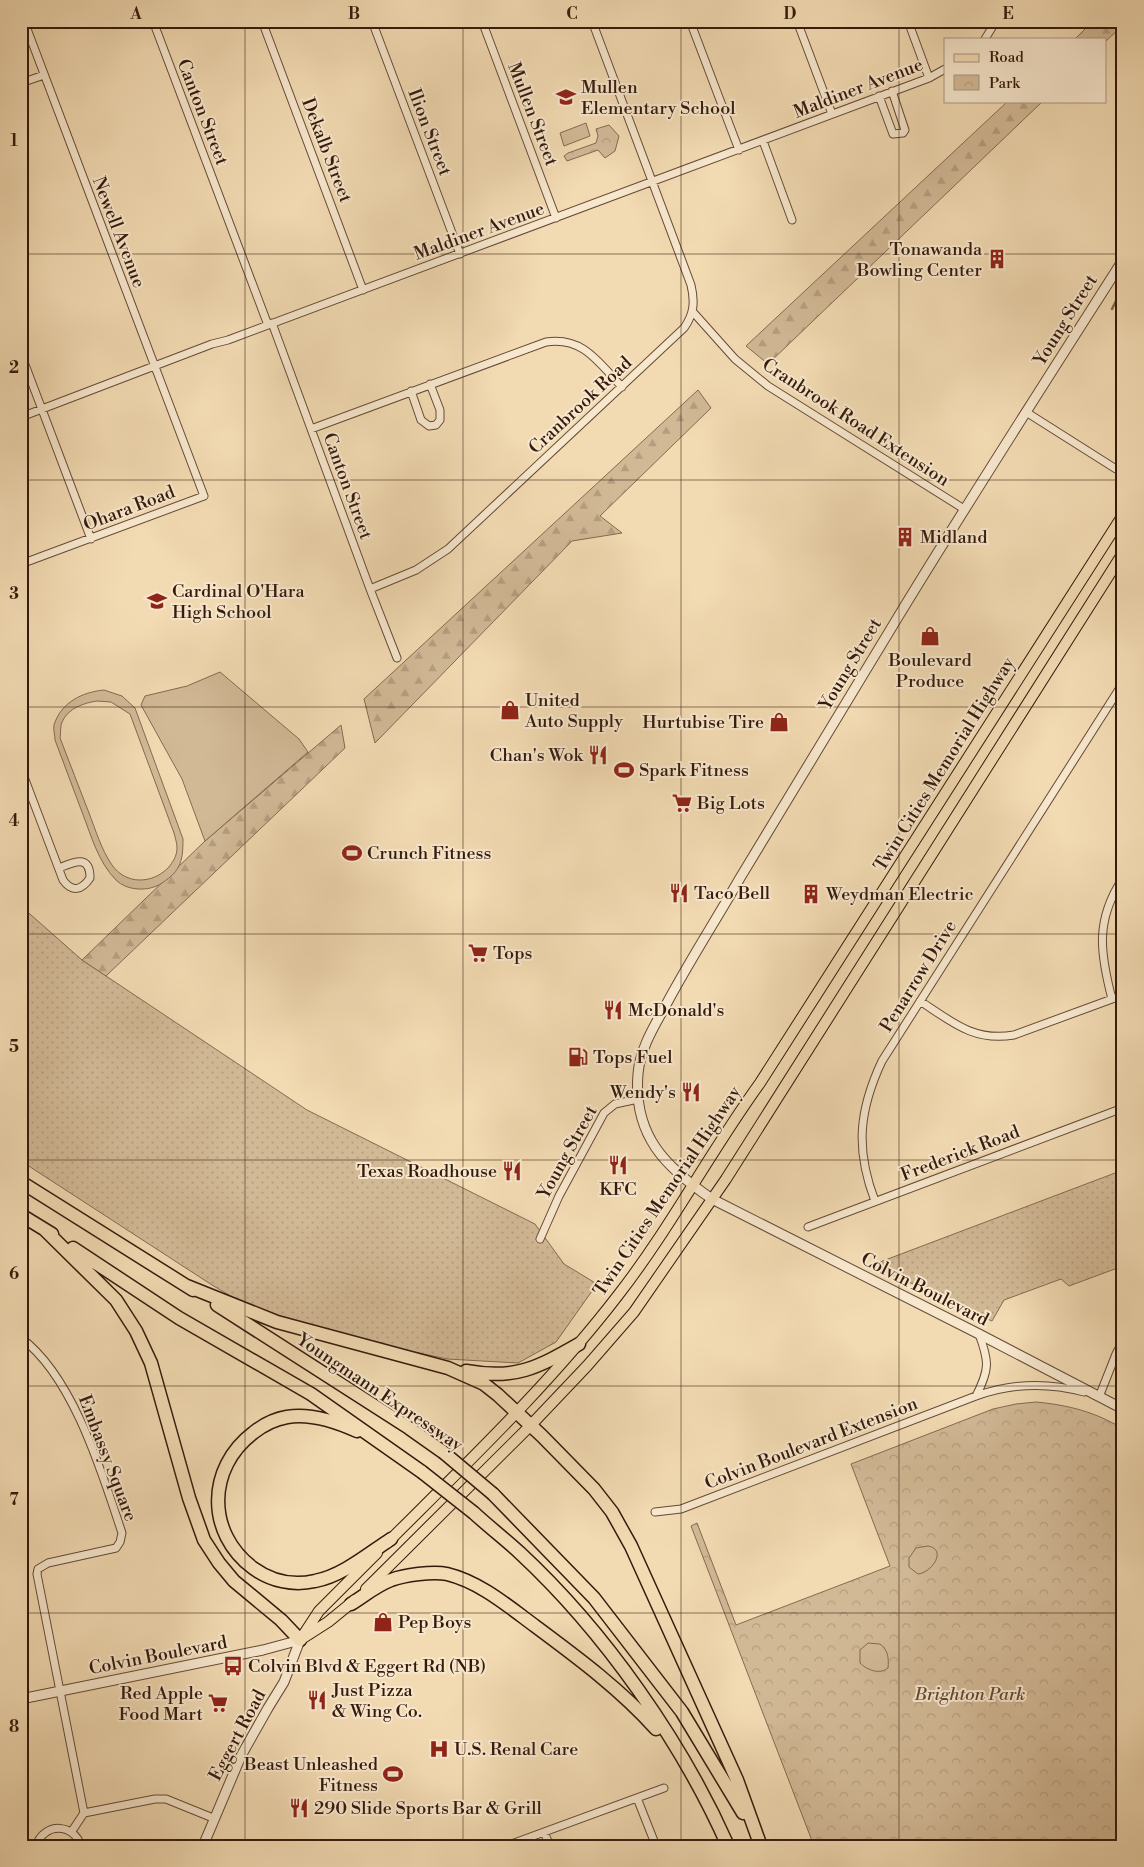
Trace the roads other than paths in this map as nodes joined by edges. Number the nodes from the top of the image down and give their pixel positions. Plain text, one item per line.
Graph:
1 (24, 21) edge
2 (153, 21) edge
3 (262, 21) edge
4 (372, 21) edge
5 (482, 21) edge
6 (592, 21) edge
7 (690, 21) edge
8 (797, 21) edge
9 (908, 21) edge
10 (996, 21) edge
11 (986, 38) edge
12 (944, 70) edge
13 (44, 75) junction
14 (929, 78) junction
15 (21, 84) edge
16 (892, 91) junction
17 (879, 96) junction
18 (832, 114) junction
19 (763, 141) junction
20 (739, 150) junction
21 (653, 182) junction
22 (556, 218) junction
23 (792, 220) dead end
24 (460, 254) junction
25 (1123, 260) edge
26 (363, 290) junction
27 (692, 312) junction
28 (270, 324) junction
29 (21, 354) edge
30 (154, 366) junction
31 (430, 384) junction
32 (622, 387) junction
33 (411, 392) junction
34 (42, 409) junction
35 (1026, 412) junction
36 (21, 417) edge
37 (311, 430) junction
38 (187, 452) joint
39 (1116, 469) dead end
40 (964, 509) junction
41 (1123, 515) edge
42 (91, 539) junction
43 (1123, 554) edge
44 (21, 564) edge
45 (370, 589) junction
46 (397, 658) dead end
47 (1123, 683) edge
48 (21, 769) edge
49 (59, 868) junction
50 (1123, 878) edge
51 (1123, 995) edge
52 (1112, 999) junction
53 (920, 1001) junction
54 (638, 1099) junction
55 (1123, 1108) edge
56 (21, 1182) edge
57 (692, 1186) junction
58 (712, 1199) junction
59 (875, 1201) junction
60 (21, 1215) edge
61 (808, 1227) dead end
62 (45, 1230) junction
63 (540, 1239) dead end
64 (187, 1286) junction
65 (979, 1334) junction
66 (21, 1338) edge
67 (1123, 1341) edge
68 (578, 1344) junction
69 (448, 1368) junction
70 (976, 1396) junction
71 (1099, 1397) junction
72 (1123, 1409) edge
73 (516, 1412) junction
74 (530, 1425) junction
75 (382, 1443) junction
76 (655, 1512) dead end
77 (391, 1540) junction
78 (351, 1604) junction
79 (300, 1640) junction
80 (60, 1691) junction
81 (21, 1699) edge
82 (681, 1757) junction
83 (664, 1788) dead end
84 (637, 1798) junction
85 (84, 1813) junction
86 (213, 1818) junction
87 (72, 1832) junction
88 (544, 1832) junction
89 (760, 1843) edge
90 (36, 1846) edge
91 (82, 1846) edge
92 (202, 1846) edge
93 (506, 1846) edge
94 (550, 1846) edge
95 (656, 1846) edge
96 (728, 1846) edge

1 - 13 street, Newell Avenue
2 - 28 street, Canton Street
3 - 26 street, Dekalb Street
4 - 24 street, Ilion Street
5 - 22 street, Mullen Street
6 - 21 street
7 - 20 street
8 - 18 street
9 - 14 street
10 - 11 street
12 - 14 street, Maldiner Avenue
13 - 15 street
13 - 30 street, Newell Avenue
14 - 16 street, Maldiner Avenue
16 - 17 street, Maldiner Avenue
16 - 17 street
17 - 18 street, Maldiner Avenue
18 - 19 street, Maldiner Avenue
19 - 20 street, Maldiner Avenue
19 - 23 street
20 - 21 street, Maldiner Avenue
21 - 22 street, Maldiner Avenue
21 - 27 street
22 - 24 street, Maldiner Avenue
24 - 26 street, Maldiner Avenue
25 - 35 street, Young Street
26 - 28 street, Maldiner Avenue
27 - 32 street, Cranbrook Road
27 - 40 street, Cranbrook Road Extension
28 - 30 street, Maldiner Avenue
28 - 37 street, Canton Street
29 - 34 street
30 - 34 street, Maldiner Avenue
30 - 38 street, Newell Avenue
31 - 32 street
31 - 33 street
31 - 33 street
32 - 45 street, Cranbrook Road
33 - 37 street
34 - 36 street, Maldiner Avenue
34 - 42 street
35 - 39 street
35 - 40 street, Young Street
37 - 45 street, Canton Street
38 - 42 street, Ohara Road
40 - 54 street, Young Street
41 - 57 main road, Twin Cities Memorial Highway
42 - 44 street, Ohara Road
43 - 58 main road, Twin Cities Memorial Highway
45 - 46 street, Canton Street
47 - 53 street, Penarrow Drive
48 - 49 street
49 - 49 street
50 - 52 street
51 - 52 street
52 - 53 street
53 - 59 street, Penarrow Drive
54 - 57 street, Young Street
54 - 63 street, Young Street
55 - 59 street, Frederick Road
56 - 64 highway, Youngmann Expressway
57 - 58 street, Young Street
57 - 68 main road, Twin Cities Memorial Highway
58 - 65 street, Colvin Boulevard
58 - 74 main road, Twin Cities Memorial Highway
59 - 61 street, Frederick Road
60 - 62 highway
62 - 75 highway
62 - 79 highway
64 - 69 highway
64 - 89 highway, Youngmann Expressway, bridge
65 - 70 street
65 - 71 street, Colvin Boulevard
66 - 80 street, Embassy Square
67 - 71 street
68 - 69 highway
68 - 73 main road, Twin Cities Memorial Highway
69 - 73 highway
70 - 71 street, Colvin Boulevard Extension
70 - 76 street, Colvin Boulevard Extension
71 - 72 street, Colvin Boulevard
73 - 74 highway
73 - 77 main road, Twin Cities Memorial Highway
74 - 78 main road, Twin Cities Memorial Highway
74 - 89 highway
75 - 77 highway
75 - 82 highway, bridge
77 - 79 main road, Twin Cities Memorial Highway
78 - 79 main road, Twin Cities Memorial Highway
78 - 82 highway
79 - 80 street, Colvin Boulevard
79 - 86 street, Eggert Road
80 - 81 street, Colvin Boulevard
80 - 85 street
82 - 96 highway
83 - 84 street
84 - 88 street
84 - 95 street
85 - 86 street
85 - 87 street
86 - 92 street, Eggert Road
87 - 90 street
87 - 91 street
88 - 93 street
88 - 94 street

